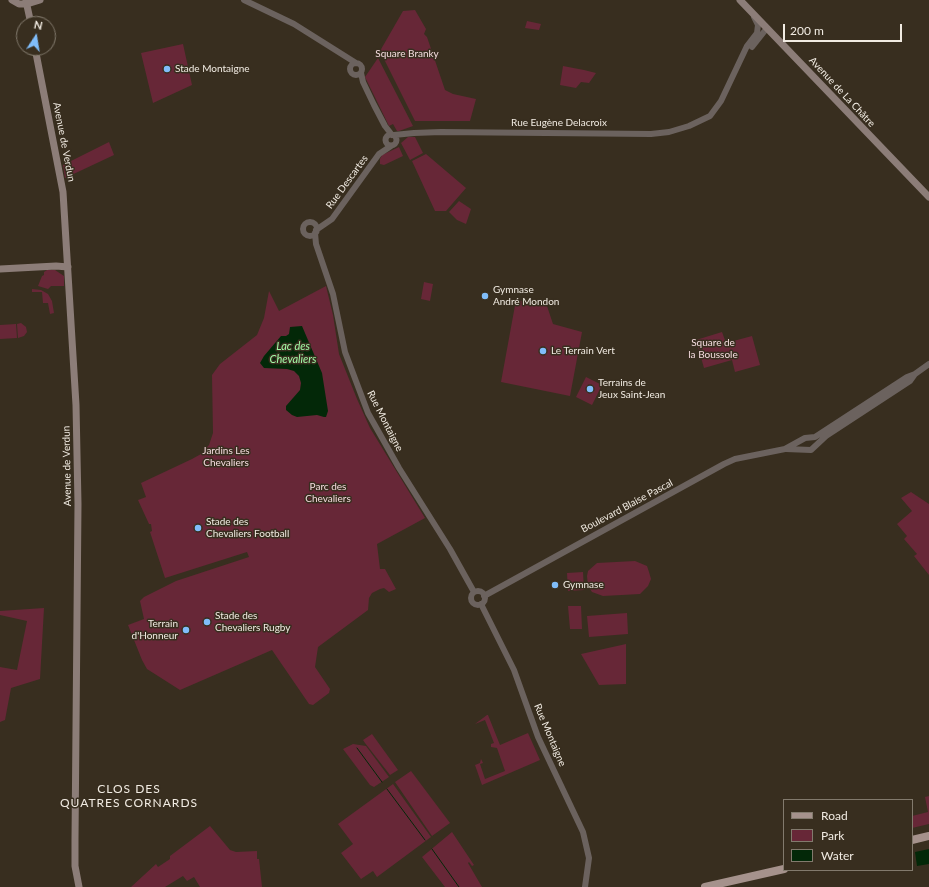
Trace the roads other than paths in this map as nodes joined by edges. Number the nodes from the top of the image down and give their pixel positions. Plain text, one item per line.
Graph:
1 (12, 0) edge
2 (40, 0) edge
3 (244, 0) edge
4 (740, 0) edge
5 (26, 2) edge
6 (754, 15) junction
7 (29, 16) edge
8 (764, 33) junction
9 (37, 56) edge
10 (354, 65) junction
11 (359, 74) junction
12 (391, 138) junction
13 (382, 151) junction
14 (929, 197) edge
15 (314, 224) junction
16 (327, 224) junction
17 (313, 233) junction
18 (68, 267) junction
19 (0, 269) edge
20 (929, 364) edge
21 (903, 382) junction
22 (811, 438) junction
23 (801, 442) junction
24 (814, 447) junction
25 (785, 449) junction
26 (803, 450) junction
27 (474, 592) junction
28 (484, 596) junction
29 (481, 604) junction
30 (929, 836) edge
31 (913, 840) edge
32 (783, 869) edge
33 (588, 878) junction
34 (79, 887) edge
35 (585, 887) edge
36 (590, 887) edge
37 (705, 887) edge

1 - 5 main road
2 - 5 main road
3 - 10 street
4 - 6 main road, Avenue de La Châtre
5 - 7 main road
6 - 8 main road, Avenue de La Châtre
6 - 8 street
8 - 12 street, Rue Eugène Delacroix
8 - 14 main road, Avenue de La Châtre
9 - 18 main road, Avenue de Verdun
10 - 11 street
10 - 11 street
11 - 12 street
12 - 13 street, Rue Descartes
12 - 13 street, Rue Descartes
13 - 16 street, Rue Descartes
15 - 16 street, Rue Descartes
15 - 17 street
15 - 17 street
16 - 17 street, Rue Descartes
17 - 27 street, Rue Montaigne
18 - 19 main road
18 - 34 main road, Avenue de Verdun
20 - 21 street
21 - 22 street, Boulevard Blaise Pascal
21 - 24 street, Boulevard Blaise Pascal
22 - 23 street, Boulevard Blaise Pascal
22 - 24 street
23 - 25 street, Boulevard Blaise Pascal
23 - 26 street
24 - 26 street, Boulevard Blaise Pascal
25 - 26 street, Boulevard Blaise Pascal
25 - 28 street, Boulevard Blaise Pascal
27 - 28 street
27 - 29 street
28 - 29 street
29 - 33 street, Rue Montaigne
30 - 31 main road
32 - 37 main road
33 - 35 street, Rue Montaigne
33 - 36 street, Rue Montaigne

